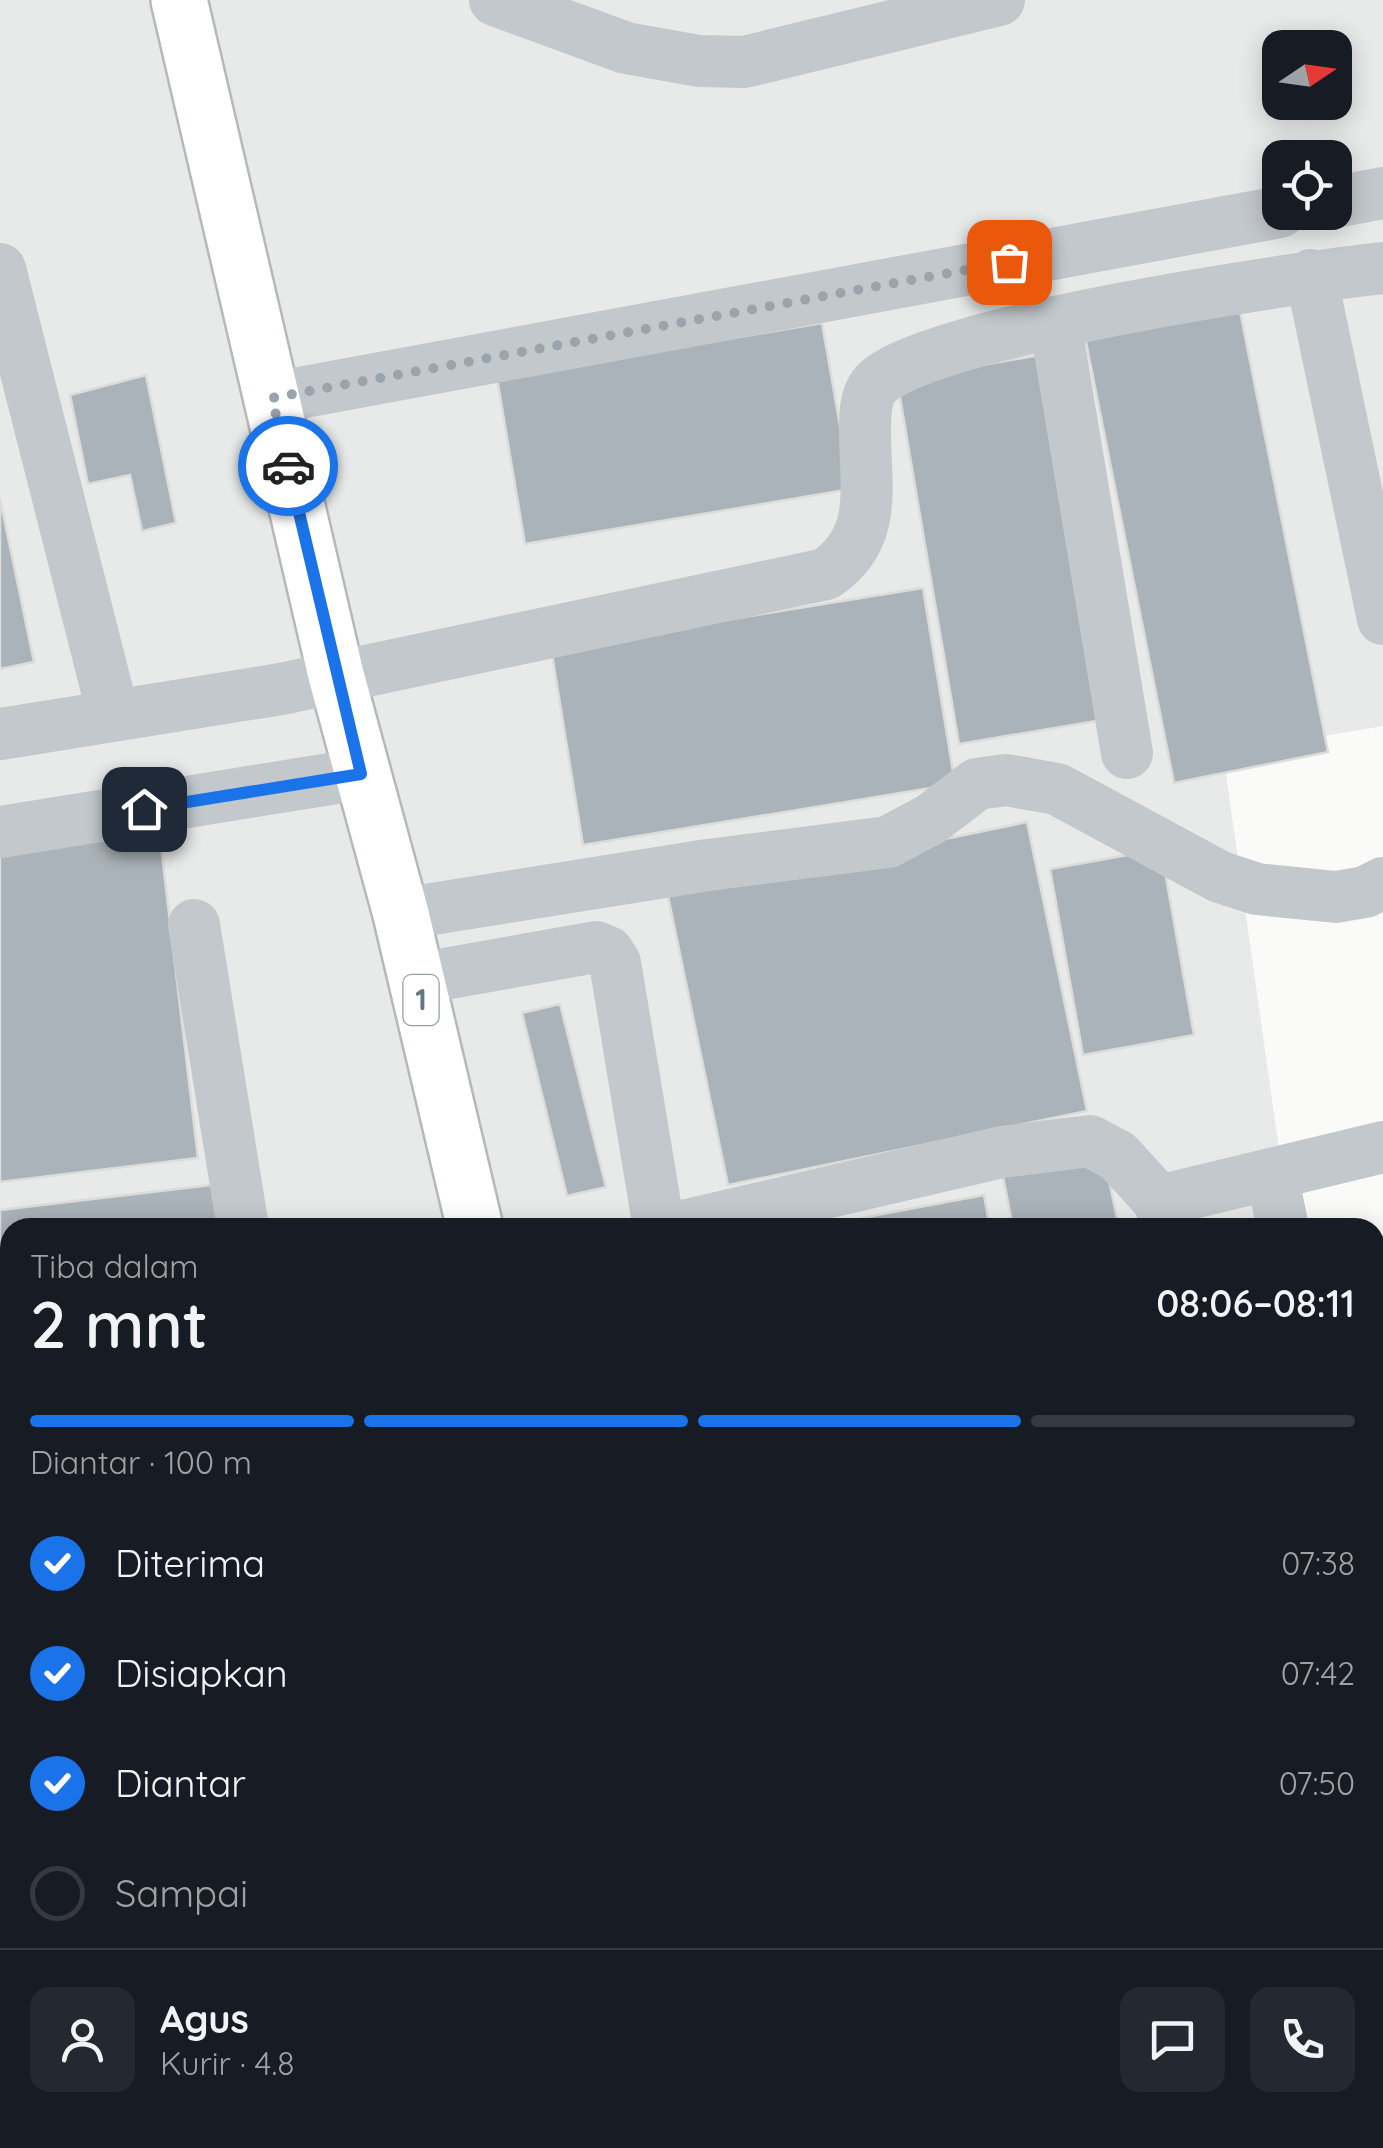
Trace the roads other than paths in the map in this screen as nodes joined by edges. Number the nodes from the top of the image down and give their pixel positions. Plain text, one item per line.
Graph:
1 (180, 0) edge
2 (495, 0) edge
3 (999, 0) edge
4 (1383, 193) edge
5 (1352, 199) edge
6 (1262, 215) edge
7 (0, 268) edge
8 (1383, 268) edge
9 (1311, 275) junction
10 (1055, 322) junction
11 (272, 398) junction
12 (1383, 619) edge
13 (336, 675) junction
14 (113, 714) junction
15 (0, 734) edge
16 (1127, 752) dead end
17 (361, 774) junction
18 (0, 832) edge
19 (1383, 883) edge
20 (402, 914) junction
21 (194, 925) dead end
22 (416, 979) junction
23 (1383, 1147) edge
24 (1272, 1175) junction
25 (1164, 1214) edge
26 (241, 1218) edge
27 (473, 1218) edge
28 (657, 1218) edge
29 (717, 1218) edge
30 (1281, 1218) edge

1 - 11 highway, 1
2 - 3 street
4 - 5 street
6 - 11 street
7 - 14 street
8 - 9 street
9 - 10 street
9 - 12 street
10 - 13 street
10 - 16 street
11 - 13 highway, 1
13 - 14 street
13 - 17 highway, 1
14 - 15 street
17 - 18 street
17 - 20 highway, 1
19 - 20 street
20 - 22 highway, 1
21 - 26 street
22 - 27 highway, 1
22 - 28 street
23 - 24 street
24 - 25 street
24 - 30 street
25 - 29 street

